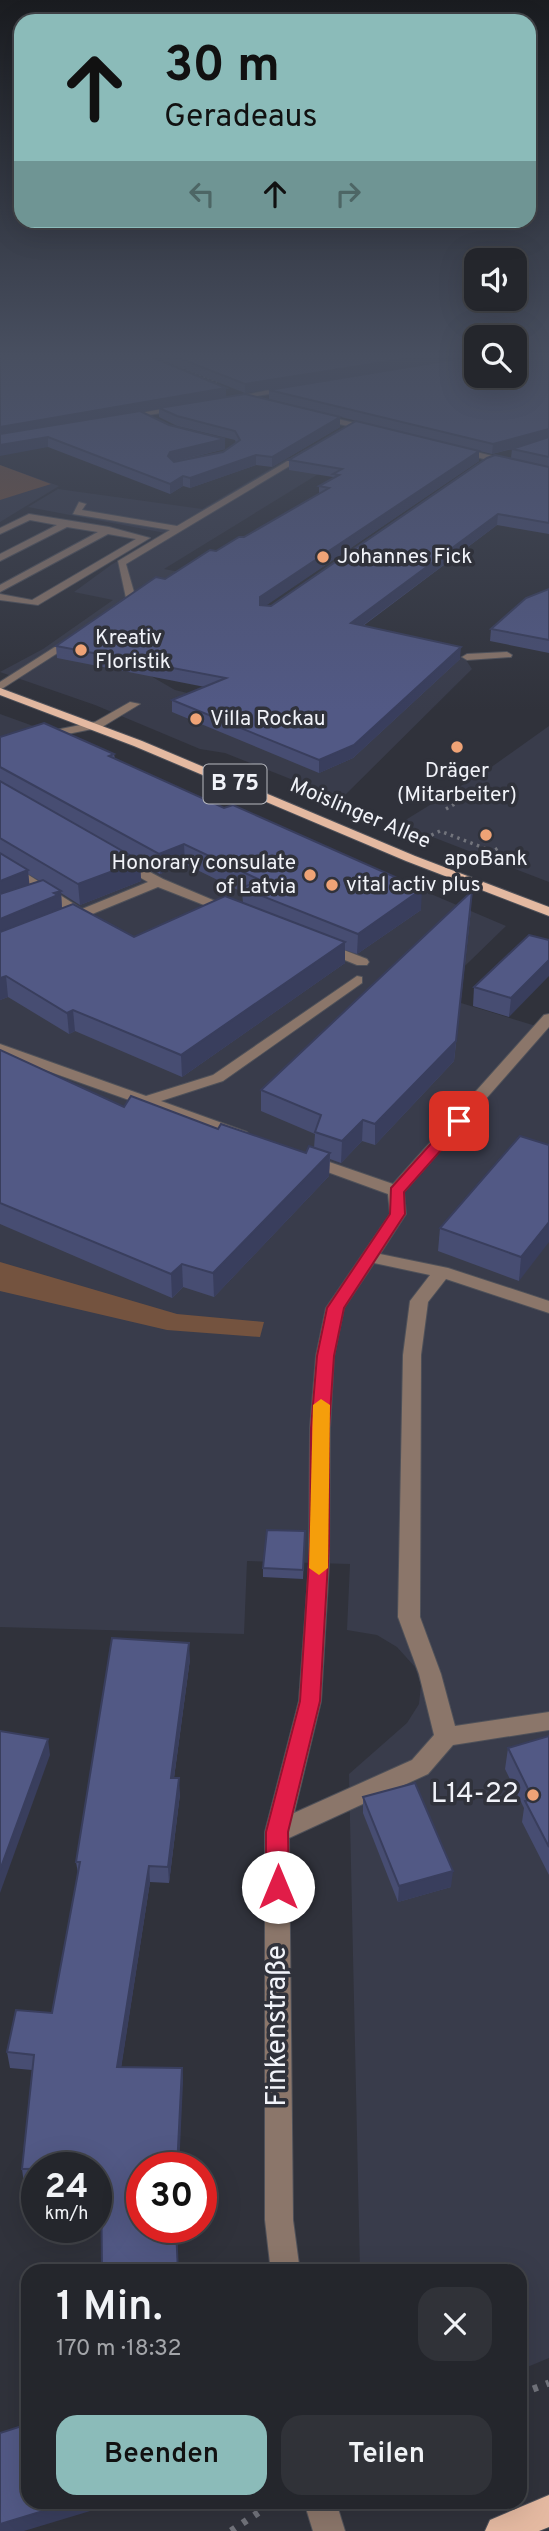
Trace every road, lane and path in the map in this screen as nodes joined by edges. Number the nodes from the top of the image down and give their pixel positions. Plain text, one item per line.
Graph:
1 (270, 475) edge
2 (82, 504) dead end
3 (67, 523) junction
4 (180, 529) junction
5 (109, 530) junction
6 (0, 531) edge
7 (0, 558) edge
8 (0, 589) edge
9 (0, 597) edge
10 (109, 614) edge
11 (88, 629) edge
12 (507, 655) dead end
13 (467, 657) dead end
14 (0, 689) edge
15 (134, 704) dead end
16 (97, 725) junction
17 (0, 751) edge
18 (460, 800) dead end
19 (446, 808) dead end
20 (422, 839) dead end
21 (500, 847) dead end
22 (492, 851) junction
23 (113, 856) edge
24 (483, 856) dead end
25 (0, 863) edge
26 (158, 882) junction
27 (47, 892) junction
28 (23, 901) edge
29 (549, 912) edge
30 (81, 914) junction
31 (247, 917) edge
32 (58, 924) edge
33 (311, 942) edge
34 (362, 962) dead end
35 (357, 980) dead end
36 (549, 1018) edge
37 (0, 1049) edge
38 (146, 1101) junction
39 (251, 1139) edge
40 (291, 1153) edge
41 (396, 1191) junction
42 (370, 1256) junction
43 (442, 1272) junction
44 (549, 1307) edge
45 (549, 1721) edge
46 (446, 1737) junction
47 (277, 1832) junction
48 (285, 2264) edge
49 (549, 2383) edge
50 (527, 2391) edge
51 (264, 2509) edge
52 (322, 2509) edge
53 (549, 2511) edge
54 (231, 2531) edge
55 (329, 2531) edge
56 (501, 2531) edge

1 - 4 street
2 - 4 street
3 - 5 street
3 - 6 street
3 - 7 street
4 - 10 street
5 - 8 street
5 - 9 street
11 - 14 street
12 - 13 street
14 - 16 main road, Moislinger Allee / B 75
15 - 16 street
16 - 17 street
16 - 29 main road, Moislinger Allee / B 75
18 - 19 path
20 - 22 path
21 - 22 path
22 - 24 path
23 - 26 street
25 - 27 street
26 - 30 street
26 - 31 street
27 - 28 street
27 - 30 street
30 - 32 street
33 - 34 street
35 - 38 street
36 - 41 street
37 - 38 street
38 - 39 street
40 - 41 street
41 - 42 street, Finkenstraße
42 - 43 street
42 - 47 street, Finkenstraße
43 - 44 street
43 - 46 street
45 - 46 street
46 - 47 street
47 - 48 street, Finkenstraße
49 - 50 path
51 - 54 path
52 - 55 street
53 - 56 main road

